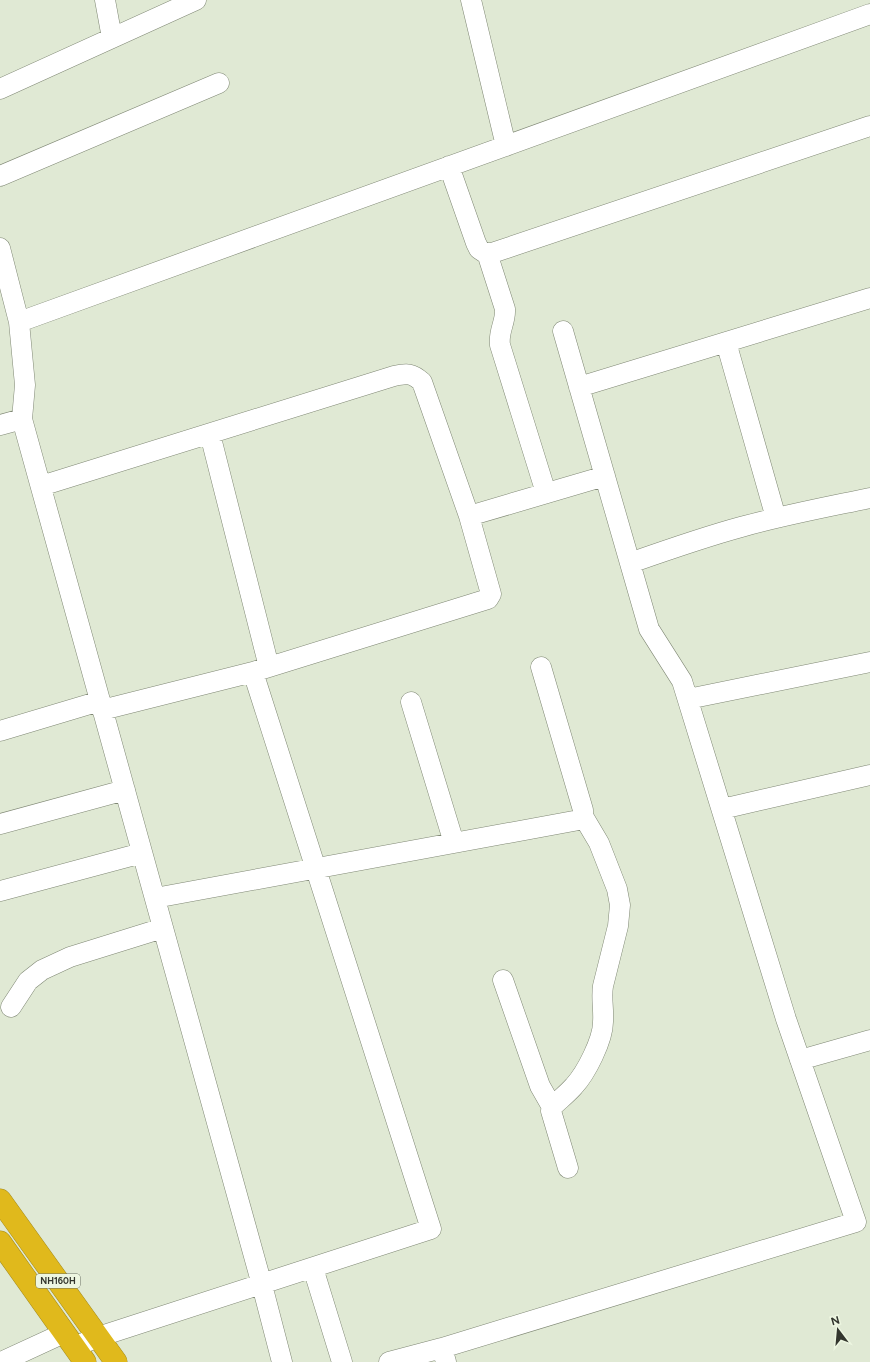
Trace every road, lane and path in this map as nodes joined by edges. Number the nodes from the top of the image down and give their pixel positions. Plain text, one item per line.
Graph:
1 (106, 0) edge
2 (196, 0) edge
3 (471, 0) edge
4 (870, 14) edge
5 (112, 38) junction
6 (219, 83) dead end
7 (0, 89) edge
8 (870, 126) edge
9 (506, 146) junction
10 (449, 166) junction
11 (0, 176) edge
12 (487, 253) junction
13 (1, 254) edge
14 (870, 298) edge
15 (20, 322) junction
16 (563, 331) dead end
17 (726, 342) junction
18 (579, 387) junction
19 (22, 419) junction
20 (0, 425) edge
21 (210, 434) junction
22 (605, 476) junction
23 (41, 486) junction
24 (546, 493) junction
25 (870, 498) edge
26 (469, 516) junction
27 (776, 518) junction
28 (630, 563) junction
29 (870, 662) edge
30 (541, 667) dead end
31 (261, 669) junction
32 (688, 699) junction
33 (411, 702) dead end
34 (101, 705) junction
35 (0, 731) edge
36 (870, 775) edge
37 (125, 790) junction
38 (722, 809) junction
39 (583, 816) junction
40 (0, 824) edge
41 (454, 843) junction
42 (142, 853) junction
43 (316, 868) junction
44 (0, 891) edge
45 (155, 898) junction
46 (163, 928) junction
47 (503, 980) dead end
48 (11, 1007) dead end
49 (870, 1040) edge
50 (800, 1060) junction
51 (552, 1108) junction
52 (568, 1168) dead end
53 (1, 1202) edge
54 (863, 1220) edge
55 (0, 1242) edge
56 (313, 1268) junction
57 (262, 1284) junction
58 (98, 1337) junction
59 (74, 1347) edge
60 (444, 1355) edge
61 (1, 1362) edge
62 (116, 1362) edge
63 (282, 1362) edge
64 (342, 1362) edge
65 (389, 1362) edge

1 - 5 street
2 - 5 street
3 - 9 street
4 - 9 street
5 - 7 street
6 - 11 street
8 - 12 street
9 - 10 street
10 - 12 street
10 - 15 street
12 - 24 street
13 - 15 street
14 - 17 street
15 - 19 street
16 - 18 street
17 - 18 street
17 - 27 street
18 - 22 street
19 - 20 street
19 - 23 street
21 - 23 street
21 - 26 street
21 - 31 street
22 - 24 street
22 - 28 street
23 - 34 street
24 - 26 street
25 - 27 street
26 - 31 street
27 - 28 street
28 - 32 street
29 - 32 street
30 - 39 street
31 - 34 street
31 - 43 street
32 - 38 street
33 - 41 street
34 - 35 street
34 - 37 street
36 - 38 street
37 - 40 street
37 - 42 street
38 - 50 street
39 - 41 street
39 - 51 street
41 - 43 street
42 - 44 street
42 - 45 street
43 - 45 street
43 - 56 street
45 - 46 street
46 - 48 street
46 - 57 street
47 - 51 street
49 - 50 street
50 - 54 street
51 - 52 street
53 - 58 highway, NH160H
54 - 60 street
55 - 59 highway, NH160H
56 - 57 street
56 - 64 street
57 - 58 street
57 - 63 street
58 - 59 street
58 - 62 highway, NH160H
59 - 61 street
60 - 65 street

